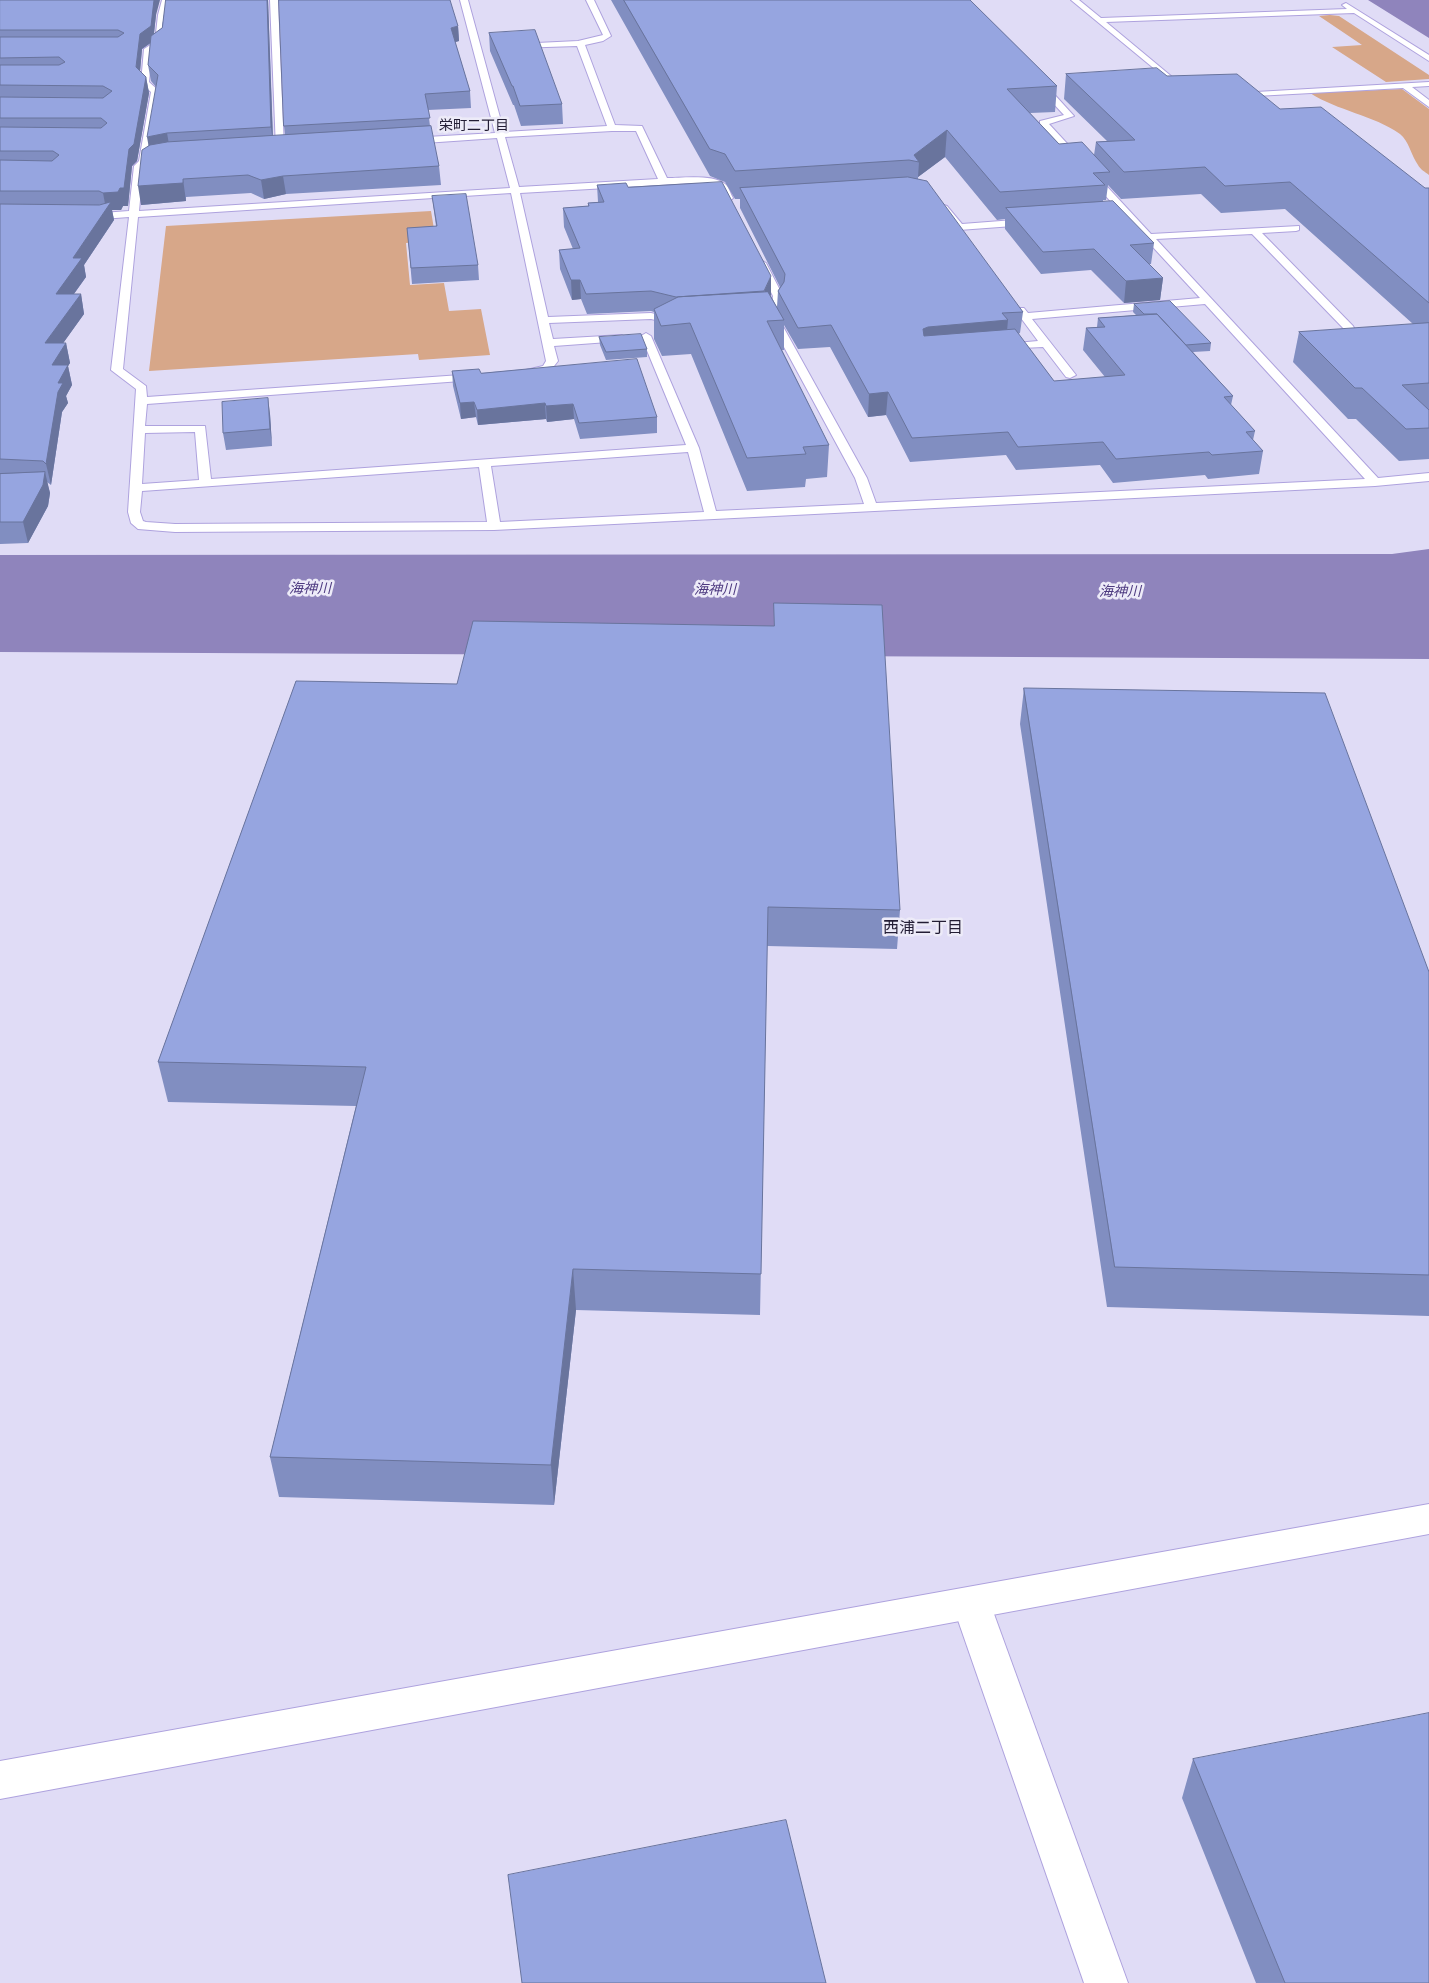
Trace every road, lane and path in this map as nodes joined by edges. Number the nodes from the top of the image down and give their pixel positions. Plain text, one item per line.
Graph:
1 (166, 0) edge
2 (274, 0) edge
3 (464, 0) edge
4 (590, 0) edge
5 (1074, 0) edge
6 (1339, 0) edge
7 (1355, 11) junction
8 (1099, 20) junction
9 (580, 43) junction
10 (505, 47) edge
11 (1429, 59) edge
12 (1030, 73) edge
13 (1429, 84) edge
14 (1404, 86) junction
15 (1180, 88) edge
16 (1244, 93) edge
17 (1256, 94) junction
18 (1269, 103) edge
19 (1429, 104) edge
20 (612, 128) junction
21 (501, 136) junction
22 (396, 142) edge
23 (281, 148) edge
24 (170, 155) edge
25 (143, 162) junction
26 (664, 180) junction
27 (515, 190) junction
28 (939, 201) edge
29 (741, 204) edge
30 (82, 216) edge
31 (102, 216) joint
32 (134, 216) junction
33 (1034, 222) edge
34 (1296, 228) dead end
35 (1255, 231) junction
36 (1147, 237) junction
37 (757, 255) edge
38 (1207, 301) junction
39 (1016, 304) edge
40 (1026, 316) junction
41 (543, 320) junction
42 (1349, 328) edge
43 (653, 334) junction
44 (548, 343) junction
45 (1046, 344) junction
46 (996, 348) edge
47 (511, 374) edge
48 (1070, 375) dead end
49 (491, 376) edge
50 (141, 401) junction
51 (140, 430) junction
52 (693, 448) junction
53 (484, 463) junction
54 (1429, 477) edge
55 (1375, 482) junction
56 (205, 483) junction
57 (136, 488) junction
58 (872, 508) junction
59 (711, 515) junction
60 (494, 526) junction
61 (1429, 1519) edge
62 (971, 1603) junction
63 (0, 1780) edge
64 (1106, 1983) edge

1 - 25 lane
2 - 23 lane
3 - 21 lane
4 - 9 lane
5 - 8 lane
6 - 7 lane
7 - 8 lane
7 - 11 lane
8 - 15 lane
9 - 10 lane
9 - 20 lane
12 - 36 lane
13 - 14 lane
14 - 17 lane
14 - 19 lane
16 - 17 lane
17 - 18 lane
20 - 21 lane
20 - 26 lane
21 - 22 lane
21 - 27 lane
24 - 25 lane
25 - 32 lane
26 - 27 lane
26 - 29 lane
27 - 32 lane
27 - 41 lane
28 - 33 lane
30 - 31 street
31 - 32 lane
32 - 50 lane
34 - 35 lane
35 - 36 lane
35 - 42 lane
36 - 38 lane
37 - 58 lane
38 - 40 lane
38 - 55 lane
39 - 40 lane
40 - 45 lane
41 - 43 lane
41 - 44 lane
43 - 44 lane
43 - 52 lane
44 - 47 lane
45 - 46 lane
45 - 48 lane
49 - 50 lane
50 - 51 lane
51 - 56 lane
51 - 57 lane
52 - 53 lane
52 - 59 lane
53 - 56 lane
53 - 60 lane
54 - 55 lane
55 - 58 lane
56 - 57 lane
57 - 60 lane
58 - 59 lane
59 - 60 lane
61 - 62 street
62 - 63 street
62 - 64 street

